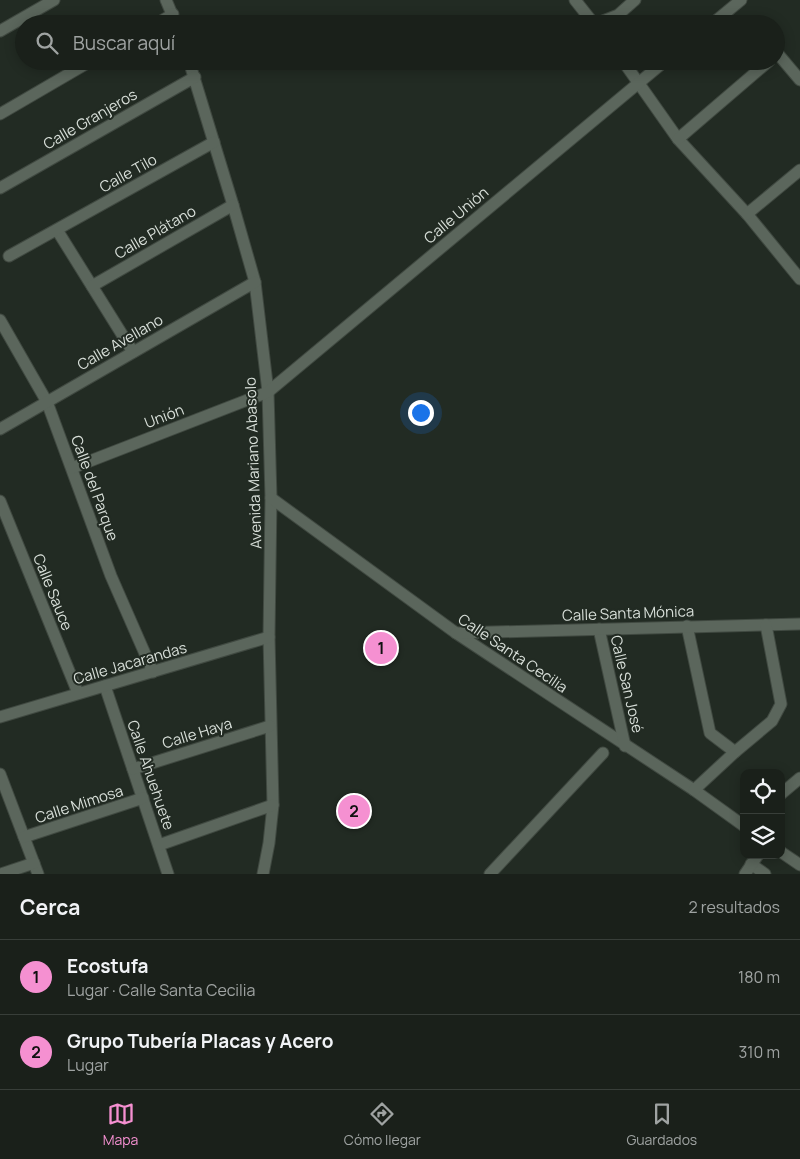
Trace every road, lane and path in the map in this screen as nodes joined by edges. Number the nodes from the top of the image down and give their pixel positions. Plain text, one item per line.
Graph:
1 (54, 0) edge
2 (166, 0) edge
3 (575, 0) edge
4 (635, 0) edge
5 (737, 1) edge
6 (28, 15) edge
7 (172, 15) edge
8 (587, 15) edge
9 (619, 15) edge
10 (722, 15) edge
11 (15, 22) edge
12 (0, 31) edge
13 (785, 62) edge
14 (76, 70) edge
15 (192, 70) edge
16 (630, 70) edge
17 (654, 70) edge
18 (758, 70) edge
19 (195, 77) junction
20 (800, 80) edge
21 (639, 82) junction
22 (0, 114) edge
23 (678, 139) junction
24 (214, 142) junction
25 (800, 170) edge
26 (0, 188) edge
27 (233, 205) junction
28 (747, 214) junction
29 (57, 230) junction
30 (9, 256) dead end
31 (800, 279) edge
32 (255, 282) junction
33 (92, 286) junction
34 (0, 320) edge
35 (133, 352) junction
36 (268, 392) junction
37 (47, 402) junction
38 (0, 429) edge
39 (72, 468) junction
40 (271, 498) junction
41 (0, 501) edge
42 (800, 624) edge
43 (766, 625) junction
44 (687, 626) junction
45 (599, 629) junction
46 (456, 633) junction
47 (269, 637) junction
48 (153, 672) junction
49 (105, 686) junction
50 (78, 693) junction
51 (0, 716) edge
52 (270, 726) junction
53 (625, 746) junction
54 (735, 752) junction
55 (603, 753) dead end
56 (134, 769) junction
57 (0, 775) edge
58 (800, 778) edge
59 (694, 790) junction
60 (785, 791) edge
61 (143, 798) junction
62 (272, 804) junction
63 (740, 823) edge
64 (24, 837) junction
65 (159, 845) junction
66 (785, 855) edge
67 (754, 860) edge
68 (800, 865) edge
69 (36, 869) edge
70 (2, 874) edge
71 (168, 874) edge
72 (263, 874) edge
73 (490, 874) edge
74 (745, 874) edge
75 (765, 874) edge

1 - 6 street
2 - 7 street
3 - 8 street
4 - 9 street
5 - 10 street
11 - 12 street
13 - 20 street
14 - 22 street
15 - 19 street, Avenida Mariano Abasolo
16 - 21 street
17 - 21 street, Calle Unión
18 - 23 street
19 - 24 street, Avenida Mariano Abasolo
19 - 26 street, Calle Granjeros
21 - 23 street
21 - 36 street, Calle Unión
23 - 28 street
24 - 27 street, Avenida Mariano Abasolo
24 - 29 street, Calle Tilo
25 - 28 street
27 - 32 street, Avenida Mariano Abasolo
27 - 33 street, Calle Plátano
28 - 31 street
29 - 30 street, Calle Tilo
29 - 33 street
32 - 35 street, Calle Avellano
32 - 36 street, Avenida Mariano Abasolo
33 - 35 street
34 - 37 street, Calle del Parque
35 - 37 street, Calle Avellano
36 - 39 street, Unión
36 - 40 street, Avenida Mariano Abasolo
37 - 38 street, Calle Avellano
37 - 39 street, Calle del Parque
39 - 48 street, Calle del Parque
40 - 46 street, Calle Santa Cecilia
40 - 47 street, Avenida Mariano Abasolo
41 - 50 street, Calle Sauce
42 - 43 street, Calle Santa Mónica
43 - 44 street, Calle Santa Mónica
43 - 54 street
44 - 45 street, Calle Santa Mónica
44 - 54 street
45 - 46 street, Calle Santa Mónica
45 - 53 street, Calle San José
46 - 53 street, Calle Santa Cecilia
47 - 48 street, Calle Jacarandas
47 - 52 street, Avenida Mariano Abasolo
48 - 49 street, Calle Jacarandas
49 - 50 street, Calle Jacarandas
49 - 56 street, Calle Ahuehuete
50 - 51 street, Calle Jacarandas
52 - 56 street, Calle Haya
52 - 62 street, Avenida Mariano Abasolo
53 - 59 street, Calle Santa Cecilia
54 - 59 street
55 - 73 street
56 - 61 street, Calle Ahuehuete
57 - 64 street
58 - 60 street
59 - 63 street, Calle Santa Cecilia
61 - 64 street, Calle Mimosa
61 - 65 street, Calle Ahuehuete
62 - 65 street
62 - 72 street, Avenida Mariano Abasolo
64 - 69 street
65 - 71 street, Calle Ahuehuete
66 - 68 street
67 - 74 street
67 - 75 street
69 - 70 street

